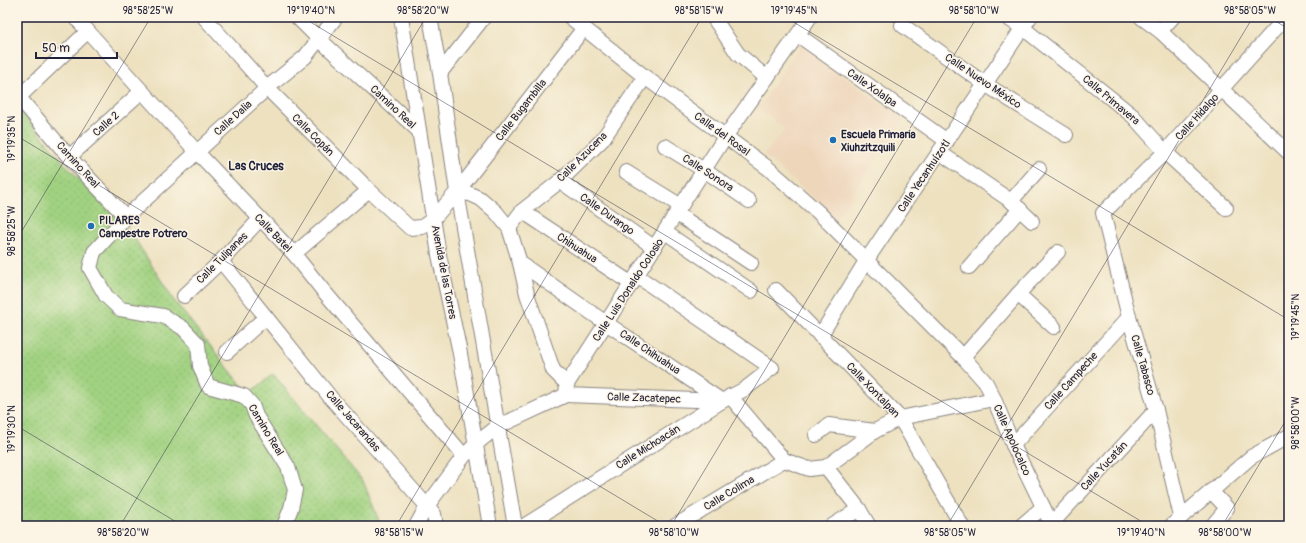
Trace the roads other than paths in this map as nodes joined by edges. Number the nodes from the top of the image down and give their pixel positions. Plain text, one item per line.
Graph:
1 (75, 17) edge
2 (204, 17) edge
3 (297, 17) edge
4 (336, 17) edge
5 (401, 17) edge
6 (430, 17) edge
7 (484, 17) edge
8 (570, 17) edge
9 (713, 17) edge
10 (810, 17) edge
11 (1006, 17) edge
12 (1142, 17) edge
13 (1173, 17) edge
14 (1286, 17) edge
15 (1026, 22) edge
16 (902, 25) dead end
17 (584, 28) junction
18 (88, 31) junction
19 (1160, 31) junction
20 (798, 35) junction
21 (320, 39) junction
22 (440, 73) junction
23 (645, 77) junction
24 (767, 78) junction
25 (985, 84) junction
26 (267, 88) junction
27 (1222, 89) junction
28 (142, 91) junction
29 (18, 96) edge
30 (419, 131) junction
31 (1066, 135) dead end
32 (725, 137) junction
33 (665, 146) dead end
34 (943, 147) junction
35 (1287, 147) edge
36 (196, 151) junction
37 (1165, 152) junction
38 (69, 157) junction
39 (1039, 169) dead end
40 (704, 170) junction
41 (626, 172) dead end
42 (560, 181) junction
43 (369, 190) junction
44 (457, 192) junction
45 (749, 201) dead end
46 (1015, 205) junction
47 (1226, 208) dead end
48 (679, 210) junction
49 (522, 212) junction
50 (1103, 213) joint
51 (126, 217) junction
52 (260, 219) junction
53 (433, 219) junction
54 (1032, 221) dead end
55 (509, 228) junction
56 (665, 232) junction
57 (655, 248) junction
58 (1058, 252) dead end
59 (294, 254) junction
60 (221, 261) junction
61 (866, 261) junction
62 (520, 263) junction
63 (751, 263) dead end
64 (969, 267) dead end
65 (635, 280) junction
66 (776, 290) dead end
67 (751, 291) dead end
68 (1018, 294) junction
69 (184, 296) dead end
70 (1129, 316) junction
71 (266, 317) junction
72 (606, 323) junction
73 (1054, 327) dead end
74 (820, 336) junction
75 (227, 352) dead end
76 (963, 357) junction
77 (567, 390) junction
78 (726, 398) junction
79 (994, 399) junction
80 (1156, 410) junction
81 (900, 418) junction
82 (497, 427) junction
83 (875, 431) junction
84 (816, 435) dead end
85 (1289, 436) edge
86 (477, 442) junction
87 (1014, 445) junction
88 (464, 456) junction
89 (784, 460) junction
90 (826, 467) junction
91 (1211, 491) junction
92 (486, 499) junction
93 (427, 506) junction
94 (1043, 507) junction
95 (512, 509) junction
96 (859, 509) junction
97 (1176, 521) edge
98 (1055, 524) edge
99 (284, 526) edge
100 (416, 526) edge
101 (436, 526) edge
102 (490, 526) edge
103 (515, 526) edge
104 (524, 526) edge
105 (675, 526) edge
106 (832, 526) edge
107 (869, 526) edge
108 (962, 526) edge
109 (1021, 526) edge
110 (1212, 526) edge

1 - 18 street, Calle Batel
2 - 26 street, Calle Copán
3 - 21 street, Camino Real
4 - 21 street, Calle Dalia
5 - 30 street, Avenida de las Torres
6 - 22 street
7 - 22 street
8 - 17 street, Calle del Rosal
9 - 24 street
10 - 20 street, Calle Luis Donaldo Colosio
11 - 15 street, Calle Primavera
12 - 19 street
13 - 19 street
14 - 27 street, Calle Hidalgo
15 - 25 street, Calle Yecanhuízotl
15 - 37 street, Calle Primavera
16 - 25 street, Calle Nuevo México
17 - 23 street, Calle del Rosal
17 - 44 street, Calle Bugambilla
18 - 28 street, Calle Batel
18 - 29 street
19 - 27 street
20 - 24 street, Calle Luis Donaldo Colosio
20 - 34 street, Calle Xolalpa
21 - 26 street, Calle Dalia
21 - 30 street, Camino Real
22 - 44 street
23 - 32 street, Calle del Rosal
23 - 42 street, Calle Azucena
24 - 32 street, Calle Luis Donaldo Colosio
25 - 31 street, Calle Nuevo México
25 - 34 street, Calle Yecanhuízotl
26 - 36 street, Calle Dalia
26 - 43 street, Calle Copán
27 - 35 street
27 - 37 street, Calle Hidalgo
28 - 36 street, Calle Batel
28 - 38 street, Calle 2
29 - 38 street, Camino Real
30 - 53 street, Avenida de las Torres
32 - 40 street, Calle Luis Donaldo Colosio
32 - 61 street, Calle del Rosal
33 - 40 street, Calle Sonora
34 - 46 street, Calle Xolalpa
34 - 61 street, Calle Yecanhuízotl
36 - 51 street, Calle Dalia
36 - 52 street, Calle Batel
37 - 47 street, Calle Primavera
37 - 50 street, Calle Hidalgo
38 - 51 street, Camino Real
39 - 46 street
40 - 45 street, Calle Sonora
40 - 48 street, Calle Luis Donaldo Colosio
41 - 48 street
42 - 49 street, Calle Azucena
42 - 57 street, Calle Durango
43 - 53 street, Calle Copán
43 - 59 street
44 - 53 street, Calle Bugambilla
44 - 55 street
44 - 82 street
46 - 54 street, Calle Xolalpa
46 - 64 street
48 - 56 street, Calle Luis Donaldo Colosio
48 - 63 street
49 - 55 street, Calle Azucena
49 - 65 street, Chihuahua
50 - 70 street, Calle Tabasco
51 - 99 street, Camino Real
52 - 59 street, Calle Batel
52 - 60 street, Calle Tulipanes
53 - 86 street, Avenida de las Torres
55 - 62 street
56 - 57 street, Calle Luis Donaldo Colosio
56 - 67 street
57 - 65 street, Calle Luis Donaldo Colosio
58 - 68 street
59 - 88 street, Calle Batel
60 - 69 street, Calle Tulipanes
60 - 71 street, Calle Jacarandas
61 - 74 street, Calle Yecanhuízotl
61 - 76 street, Calle Apolocalco
62 - 72 street, Calle Chihuahua
62 - 77 street
65 - 72 street, Calle Luis Donaldo Colosio
65 - 78 street, Calle Michoacán
66 - 74 street, Calle Xontalpan
68 - 73 street
68 - 76 street
70 - 80 street, Calle Tabasco
70 - 87 street, Calle Campeche
71 - 75 street
71 - 93 street, Calle Jacarandas
72 - 77 street, Calle Luis Donaldo Colosio
72 - 78 street, Calle Chihuahua
74 - 81 street, Calle Xontalpan
76 - 79 street, Calle Apolocalco
77 - 78 street, Calle Zacatepec
77 - 82 street
78 - 89 street, Calle Chihuahua
78 - 104 street, Calle Michoacán
79 - 81 street
79 - 87 street, Calle Apolocalco
80 - 97 street, Calle Tabasco
80 - 98 street, Calle Yucatán
81 - 83 street
81 - 108 street, Calle Xontalpan
82 - 86 street
82 - 95 street
83 - 84 street
83 - 90 street
85 - 91 street
86 - 88 street
86 - 92 street, Avenida de las Torres
87 - 94 street, Calle Apolocalco
88 - 93 street
89 - 90 street
89 - 105 street, Calle Colima
90 - 96 street
91 - 97 street
91 - 110 street
92 - 95 street
92 - 102 street, Avenida de las Torres
93 - 100 street
93 - 101 street, Calle Jacarandas
94 - 98 street, Calle Apolocalco
94 - 109 street
95 - 103 street
95 - 104 street
96 - 106 street
96 - 107 street

